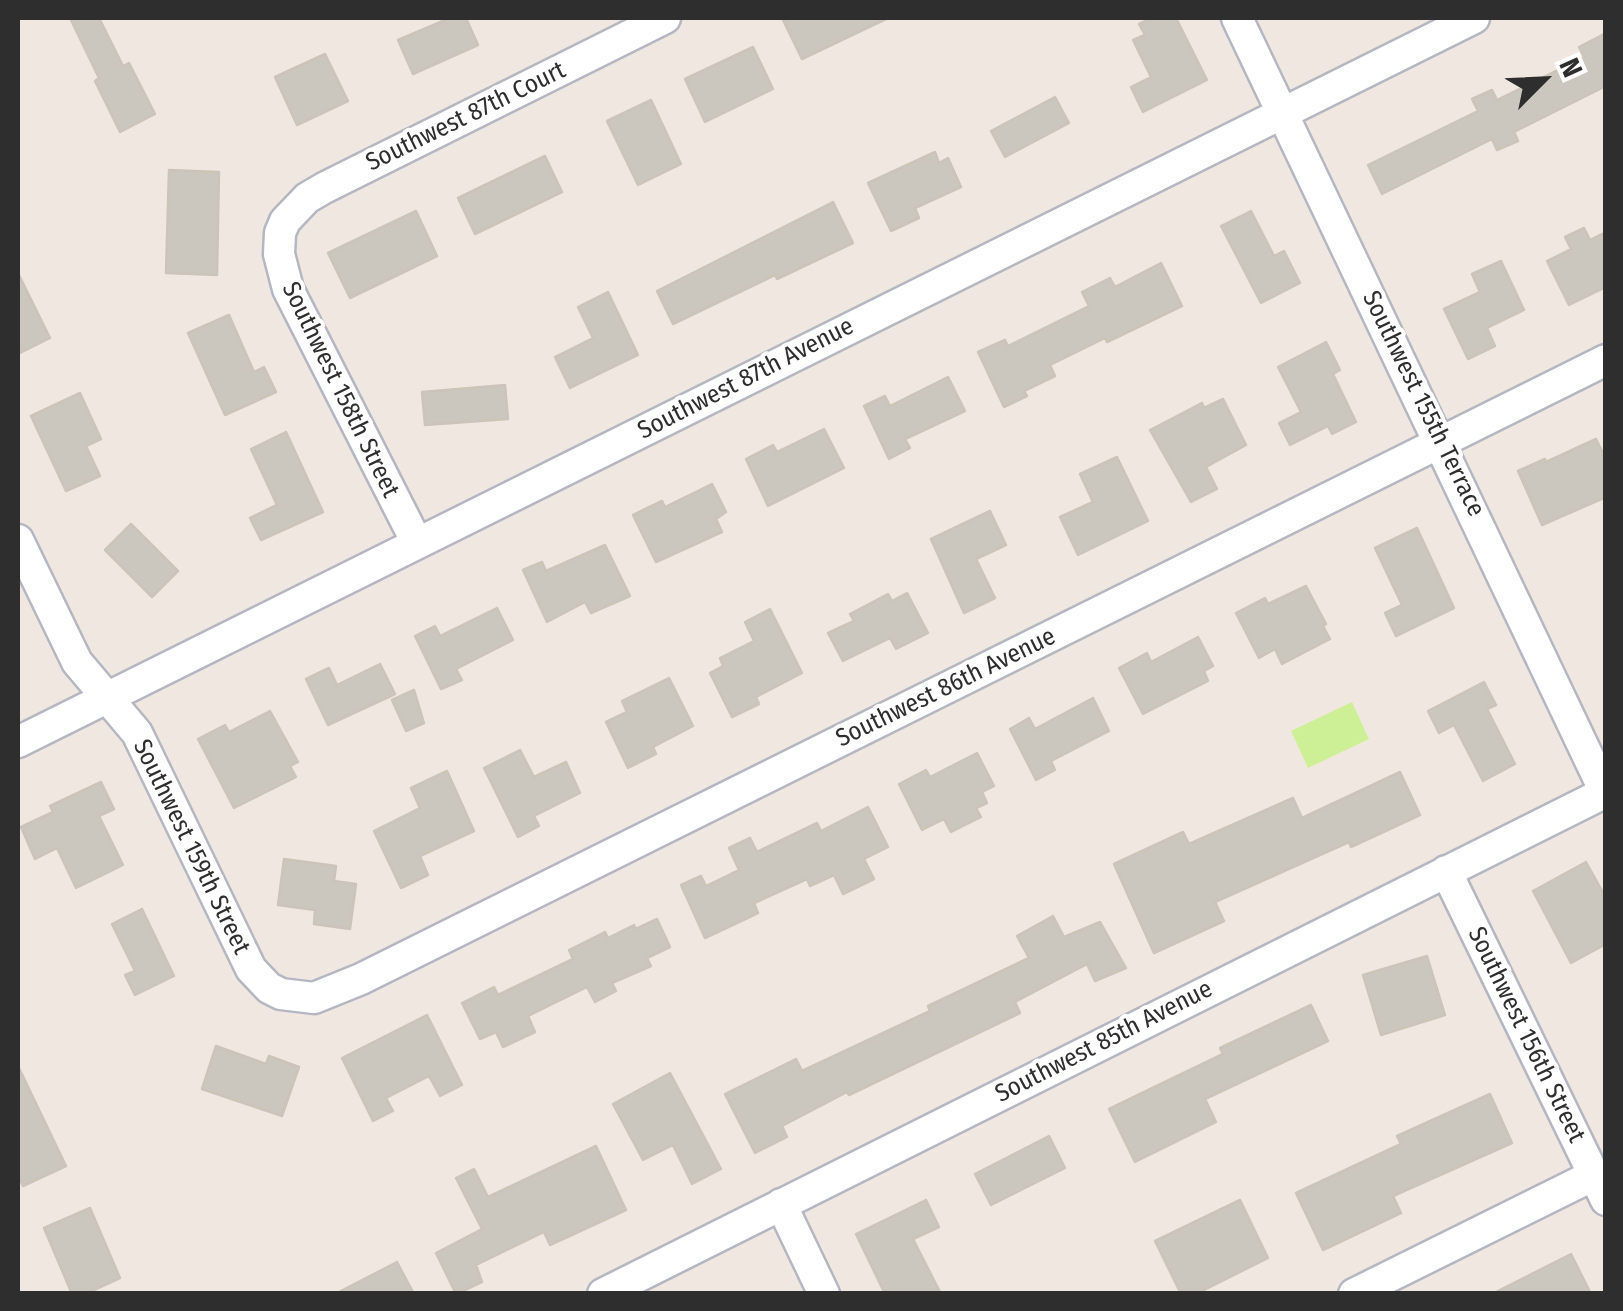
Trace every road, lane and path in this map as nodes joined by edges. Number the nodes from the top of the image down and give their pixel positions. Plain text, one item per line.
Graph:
1 (666, 18) edge
2 (1237, 18) edge
3 (1474, 18) edge
4 (1283, 114) junction
5 (280, 233) joint
6 (1606, 360) edge
7 (1442, 442) junction
8 (18, 540) edge
9 (417, 543) junction
10 (107, 697) junction
11 (18, 742) edge
12 (1605, 792) edge
13 (1446, 871) junction
14 (281, 994) joint
15 (1600, 1187) edge
16 (781, 1204) junction
17 (604, 1294) edge
18 (824, 1294) edge
19 (1354, 1294) edge

1 - 5 street, Southwest 87th Court
2 - 4 street, Southwest 155th Terrace
3 - 4 street, Southwest 87th Avenue
4 - 7 street, Southwest 155th Terrace
4 - 9 street, Southwest 87th Avenue
5 - 9 street, Southwest 158th Street
6 - 7 street, Southwest 86th Avenue
7 - 12 street, Southwest 155th Terrace
7 - 14 street, Southwest 86th Avenue
8 - 10 street, Southwest 159th Street
9 - 10 street, Southwest 87th Avenue
10 - 11 street, Southwest 87th Avenue
10 - 14 street, Southwest 159th Street
12 - 13 street, Southwest 85th Avenue
13 - 15 street, Southwest 156th Street
13 - 16 street, Southwest 85th Avenue
15 - 19 street
16 - 17 street, Southwest 85th Avenue
16 - 18 street

